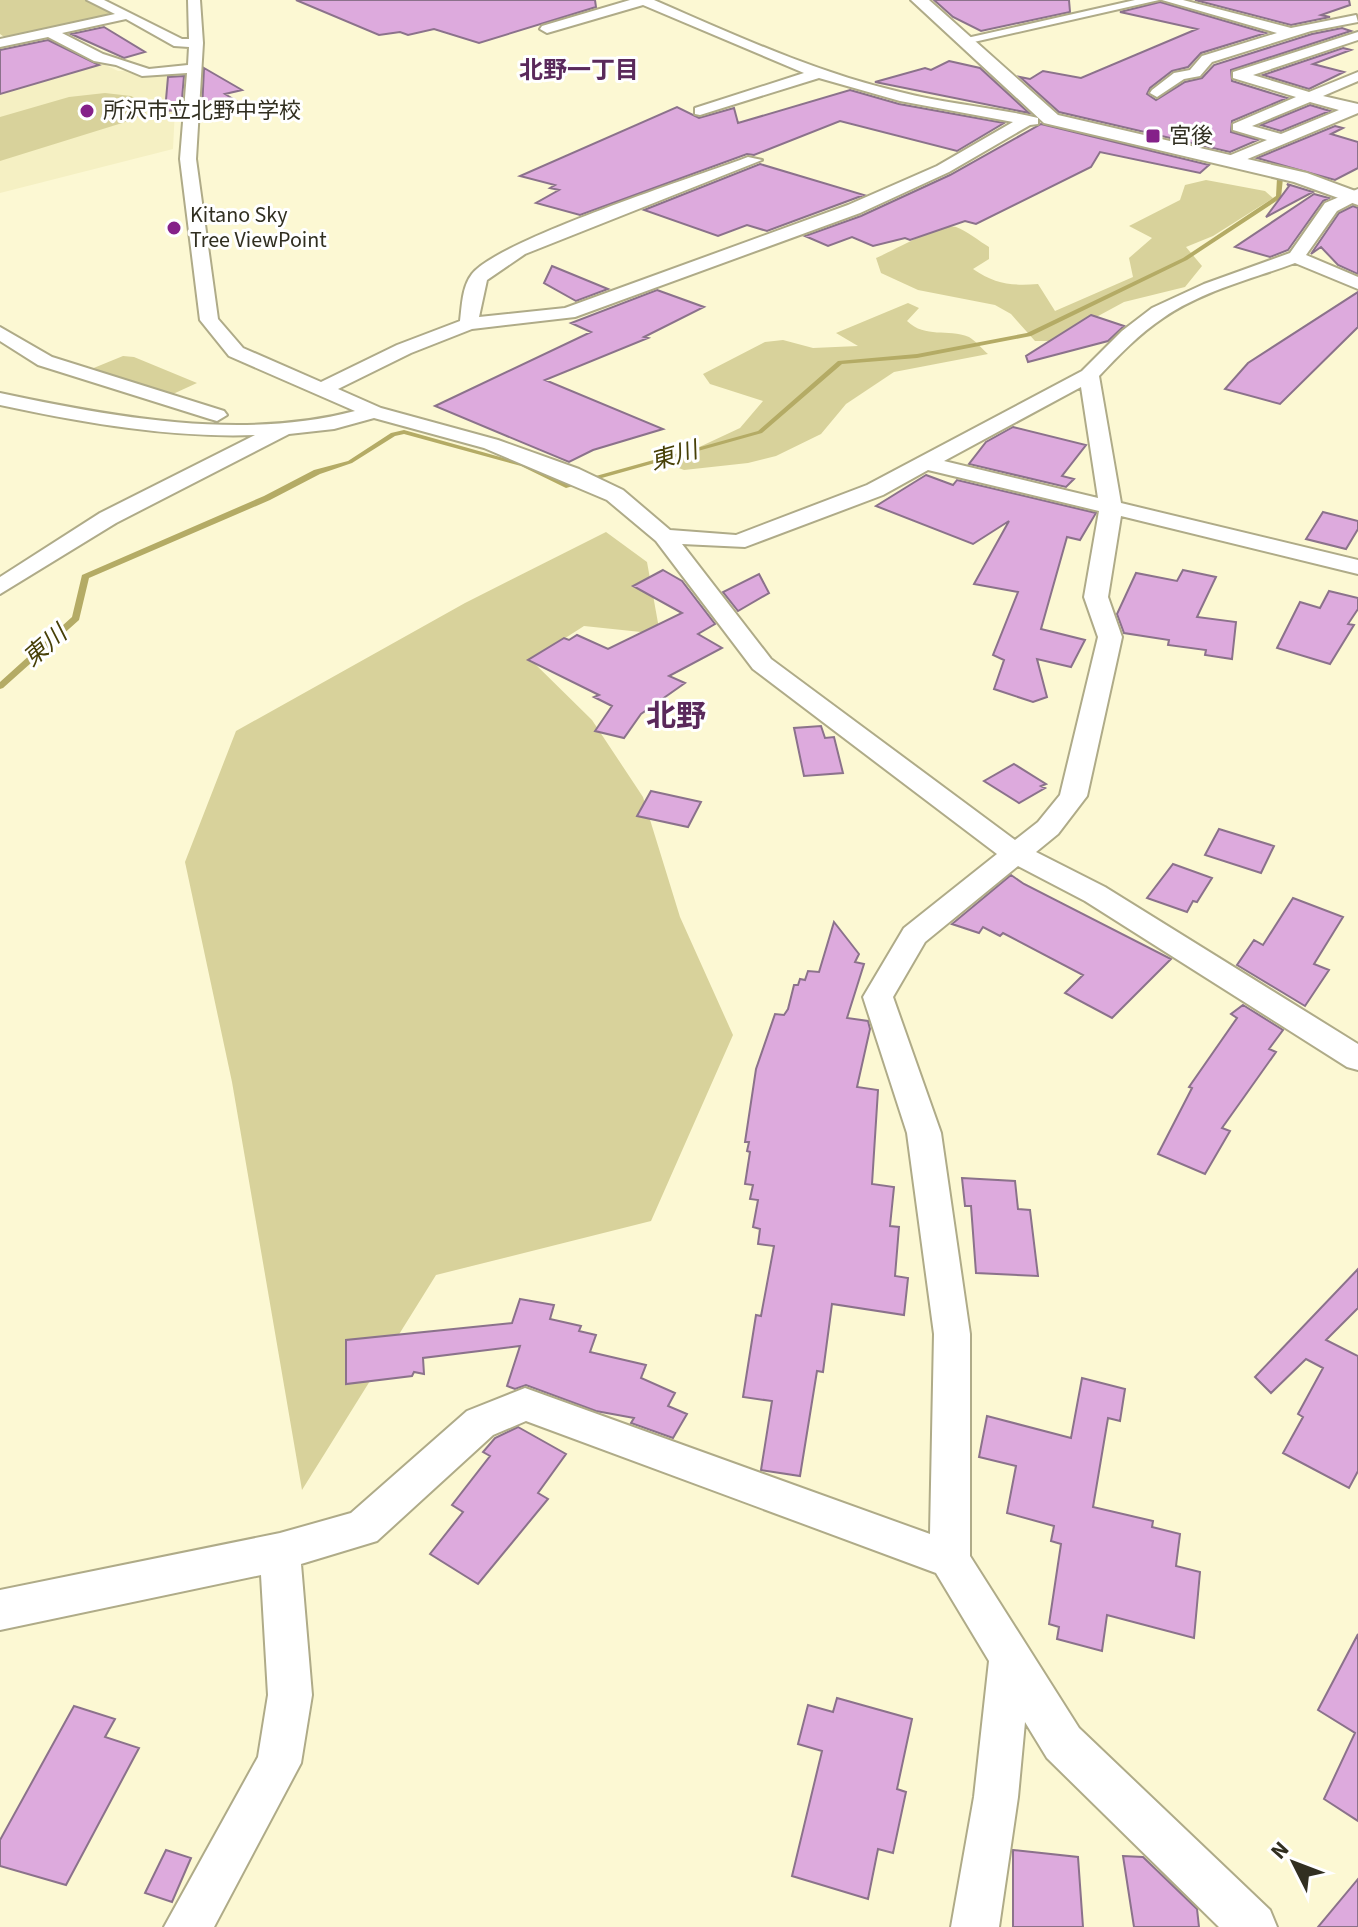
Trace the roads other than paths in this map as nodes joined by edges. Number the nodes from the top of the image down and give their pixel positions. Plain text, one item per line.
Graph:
1 (93, 0) edge
2 (194, 0) edge
3 (644, 0) edge
4 (919, 0) edge
5 (1153, 0) edge
6 (1168, 0) edge
7 (128, 15) junction
8 (1358, 19) edge
9 (547, 29) dead end
10 (49, 32) junction
11 (1290, 32) junction
12 (1358, 36) edge
13 (965, 40) junction
14 (0, 43) edge
15 (196, 43) junction
16 (195, 68) junction
17 (819, 73) junction
18 (1358, 76) edge
19 (1157, 93) dead end
20 (1312, 98) junction
21 (1356, 109) edge
22 (700, 111) dead end
23 (1051, 119) junction
24 (1024, 122) junction
25 (1280, 139) junction
26 (754, 160) dead end
27 (1232, 160) junction
28 (1357, 197) edge
29 (1296, 257) junction
30 (1358, 284) edge
31 (469, 324) junction
32 (0, 333) edge
33 (1089, 375) junction
34 (322, 389) junction
35 (0, 399) edge
36 (374, 412) junction
37 (257, 427) junction
38 (285, 428) junction
39 (926, 463) junction
40 (1111, 508) junction
41 (664, 536) junction
42 (1358, 567) edge
43 (0, 587) edge
44 (1013, 852) junction
45 (1358, 1059) edge
46 (280, 1552) junction
47 (950, 1560) junction
48 (0, 1610) edge
49 (1010, 1660) junction
50 (188, 1927) edge
51 (975, 1927) edge
52 (1253, 1927) edge

1 - 7 street
2 - 15 street
3 - 9 street
3 - 17 street
4 - 13 street
5 - 13 street
6 - 11 street
7 - 10 street
7 - 15 street
8 - 11 street
10 - 14 street
10 - 16 street
11 - 19 street
12 - 20 street
13 - 23 street
15 - 16 street
16 - 34 street
17 - 22 street
17 - 24 street
18 - 20 street
20 - 21 street
20 - 25 street
21 - 25 street
23 - 24 street
23 - 27 street
24 - 31 street
25 - 27 street
26 - 31 street
27 - 28 street
28 - 29 street
29 - 30 street
29 - 33 street
31 - 34 street
32 - 37 street
33 - 39 street
33 - 40 street
34 - 36 street
35 - 37 street
36 - 38 street
36 - 41 street
37 - 38 street
38 - 43 street
39 - 40 street
39 - 41 street
40 - 42 street
40 - 44 street
41 - 44 street
44 - 45 street
44 - 47 street
46 - 47 street
46 - 48 street
46 - 50 street
47 - 49 street
49 - 51 street
49 - 52 street

